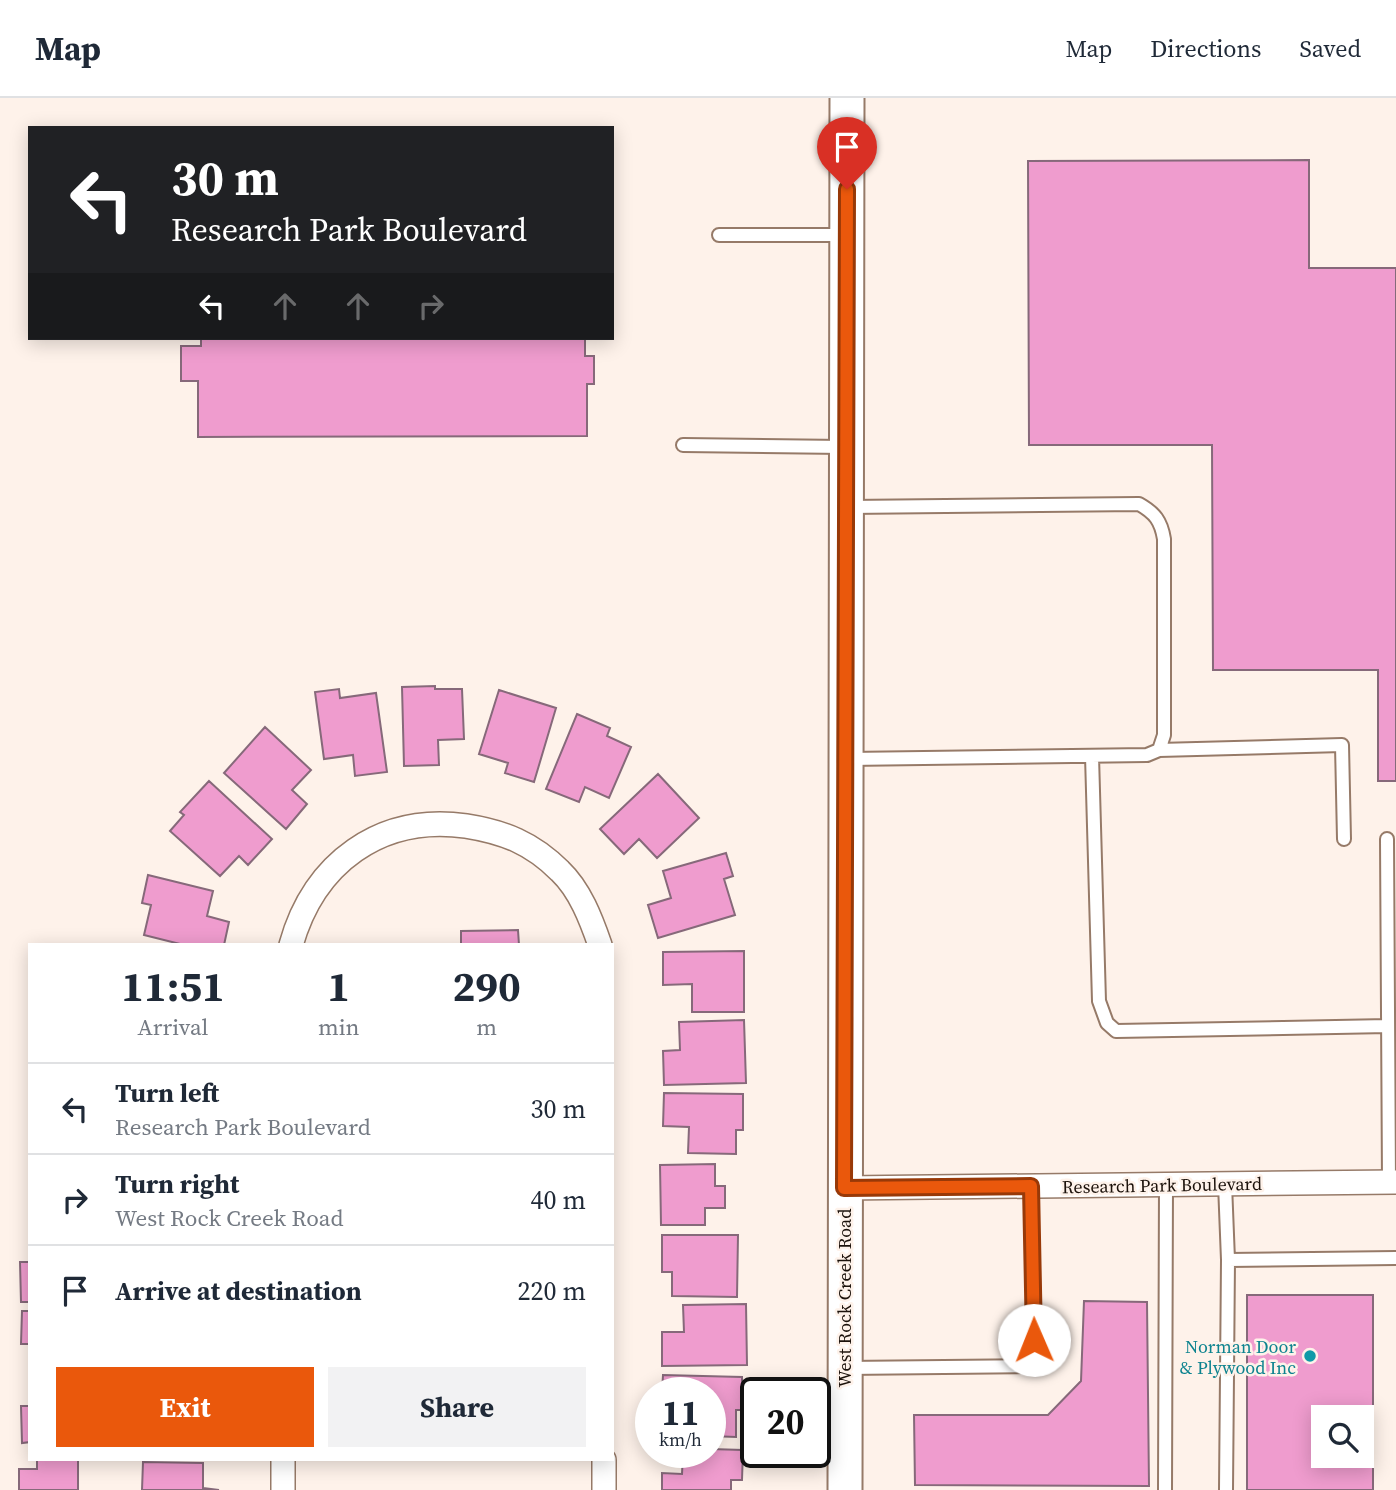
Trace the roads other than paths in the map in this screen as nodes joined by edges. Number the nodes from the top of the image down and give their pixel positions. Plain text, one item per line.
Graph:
1 (847, 98) edge
2 (719, 235) dead end
3 (847, 235) junction
4 (683, 445) dead end
5 (846, 447) junction
6 (846, 507) junction
7 (1159, 750) junction
8 (1092, 756) junction
9 (845, 759) junction
10 (1344, 839) dead end
11 (1387, 839) dead end
12 (292, 943) edge
13 (599, 943) edge
14 (1388, 1026) junction
15 (1392, 1182) edge
16 (1166, 1184) junction
17 (1225, 1184) junction
18 (1031, 1186) junction
19 (844, 1188) junction
20 (1396, 1258) edge
21 (1228, 1260) junction
22 (845, 1368) junction
23 (283, 1461) edge
24 (604, 1461) edge
25 (283, 1490) edge
26 (604, 1490) edge
27 (845, 1490) edge
28 (1165, 1490) edge
29 (1226, 1490) edge

1 - 3 main road, West Rock Creek Road
2 - 3 lane
3 - 5 main road, West Rock Creek Road
4 - 5 lane
5 - 6 main road, West Rock Creek Road
6 - 7 lane
6 - 9 main road, West Rock Creek Road
7 - 8 lane
7 - 10 lane
8 - 9 lane
8 - 14 lane
9 - 19 main road, West Rock Creek Road
11 - 14 lane
12 - 13 street
14 - 15 lane
15 - 17 street, Research Park Boulevard
16 - 17 street, Research Park Boulevard
16 - 18 street, Research Park Boulevard
16 - 28 lane
17 - 21 lane
18 - 19 street, Research Park Boulevard
18 - 22 lane
19 - 22 main road, West Rock Creek Road
20 - 21 lane
21 - 29 lane
22 - 27 main road, West Rock Creek Road
23 - 25 street
24 - 26 street

